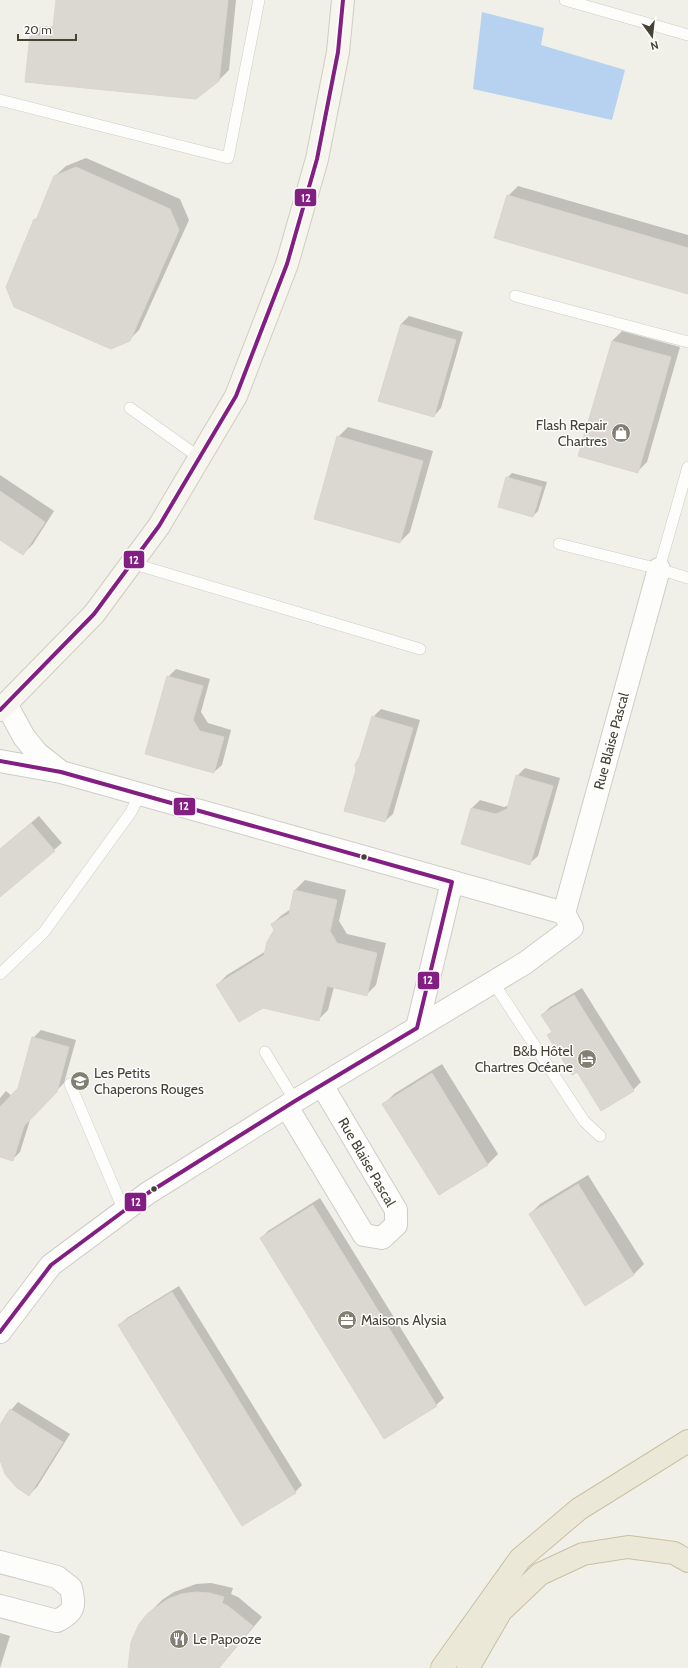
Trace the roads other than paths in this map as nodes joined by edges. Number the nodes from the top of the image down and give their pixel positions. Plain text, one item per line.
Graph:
1 (259, 0) edge
2 (343, 0) edge
3 (565, 0) edge
4 (688, 35) edge
5 (0, 100) edge
6 (515, 296) dead end
7 (688, 342) edge
8 (130, 408) dead end
9 (200, 458) junction
10 (688, 468) edge
11 (559, 544) dead end
12 (131, 563) junction
13 (659, 569) junction
14 (688, 578) edge
15 (420, 649) dead end
16 (3, 707) edge
17 (0, 762) edge
18 (62, 772) junction
19 (140, 794) junction
20 (452, 882) junction
21 (568, 921) junction
22 (0, 974) edge
23 (493, 982) junction
24 (417, 1028) junction
25 (265, 1052) dead end
26 (70, 1084) dead end
27 (322, 1085) junction
28 (291, 1104) junction
29 (600, 1136) dead end
30 (124, 1211) junction
31 (0, 1332) edge
32 (688, 1441) edge
33 (688, 1561) edge
34 (0, 1562) edge
35 (0, 1606) edge
36 (442, 1668) edge
37 (468, 1668) edge

1 - 5 lane
2 - 9 street
3 - 4 lane
6 - 7 lane
8 - 9 lane
9 - 12 street
10 - 13 lane
11 - 13 lane
12 - 15 lane
12 - 16 street
13 - 14 lane
13 - 21 street, Rue Blaise Pascal
16 - 18 street
17 - 18 street
18 - 19 street
19 - 20 street
19 - 22 lane
20 - 21 street
20 - 24 street
21 - 23 street
23 - 24 street
23 - 29 lane
24 - 27 street
25 - 28 lane
26 - 30 lane
27 - 28 street
27 - 28 street, Rue Blaise Pascal
28 - 30 street
30 - 31 street
32 - 36 highway
33 - 37 highway
34 - 35 street

